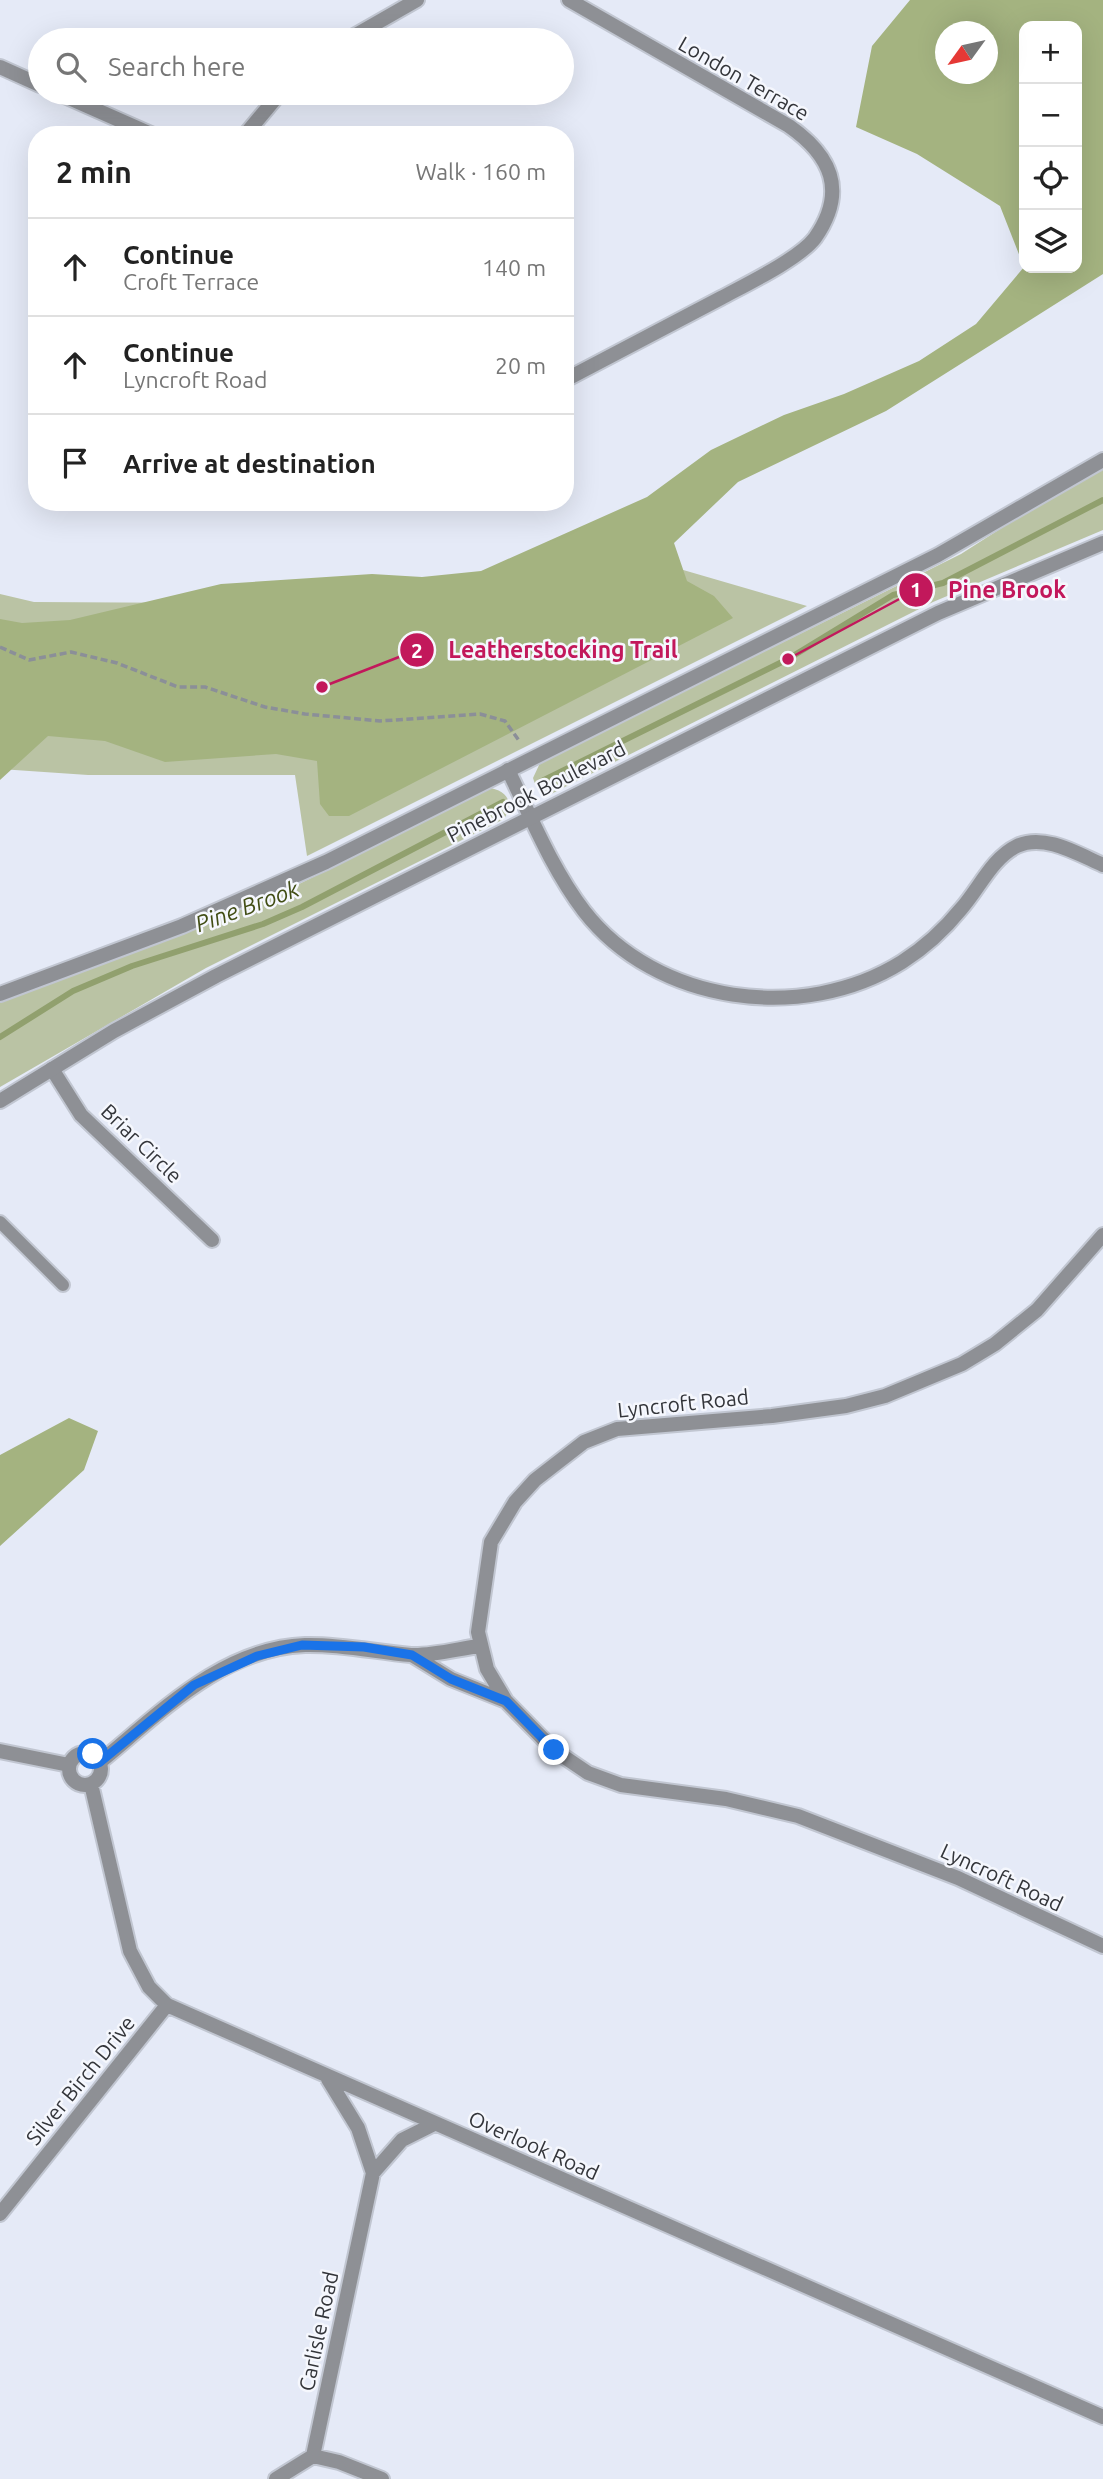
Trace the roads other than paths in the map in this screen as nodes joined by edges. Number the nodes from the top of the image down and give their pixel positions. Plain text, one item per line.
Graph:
1 (417, 0) edge
2 (569, 0) edge
3 (368, 28) edge
4 (0, 67) edge
5 (28, 80) edge
6 (85, 105) edge
7 (270, 105) edge
8 (133, 126) edge
9 (252, 126) edge
10 (574, 375) edge
11 (1103, 460) edge
12 (1103, 543) edge
13 (508, 771) junction
14 (531, 817) junction
15 (1103, 865) edge
16 (0, 994) edge
17 (52, 1069) junction
18 (0, 1101) edge
19 (0, 1222) edge
20 (1103, 1235) edge
21 (212, 1240) dead end
22 (63, 1284) dead end
23 (480, 1646) junction
24 (412, 1655) junction
25 (506, 1701) junction
26 (0, 1751) edge
27 (100, 1762) junction
28 (69, 1765) junction
29 (91, 1784) junction
30 (1103, 1946) edge
31 (167, 2005) junction
32 (327, 2077) junction
33 (434, 2124) junction
34 (373, 2173) junction
35 (0, 2214) edge
36 (1103, 2417) edge
37 (313, 2456) junction
38 (276, 2479) edge
39 (382, 2479) edge

1 - 3 street
2 - 10 street, London Terrace
4 - 5 street
6 - 8 street
7 - 9 street
11 - 13 street, Pinebrook Boulevard
12 - 14 street, Pinebrook Boulevard
13 - 14 street
13 - 16 street, Pinebrook Boulevard
14 - 15 street
14 - 17 street, Pinebrook Boulevard
17 - 18 street, Pinebrook Boulevard
17 - 21 street, Briar Circle
19 - 22 lane
20 - 23 street, Lyncroft Road
23 - 24 street
23 - 25 street, Lyncroft Road
24 - 25 street
24 - 27 street
25 - 30 street, Lyncroft Road
26 - 28 street
27 - 28 street
27 - 29 street
28 - 29 street
29 - 31 street, Overlook Road
31 - 32 street, Overlook Road
31 - 35 street, Silver Birch Drive
32 - 33 street, Overlook Road
32 - 34 street
33 - 34 street, Carlisle Road
33 - 36 street, Overlook Road
34 - 37 street, Carlisle Road
37 - 38 street
37 - 39 street

